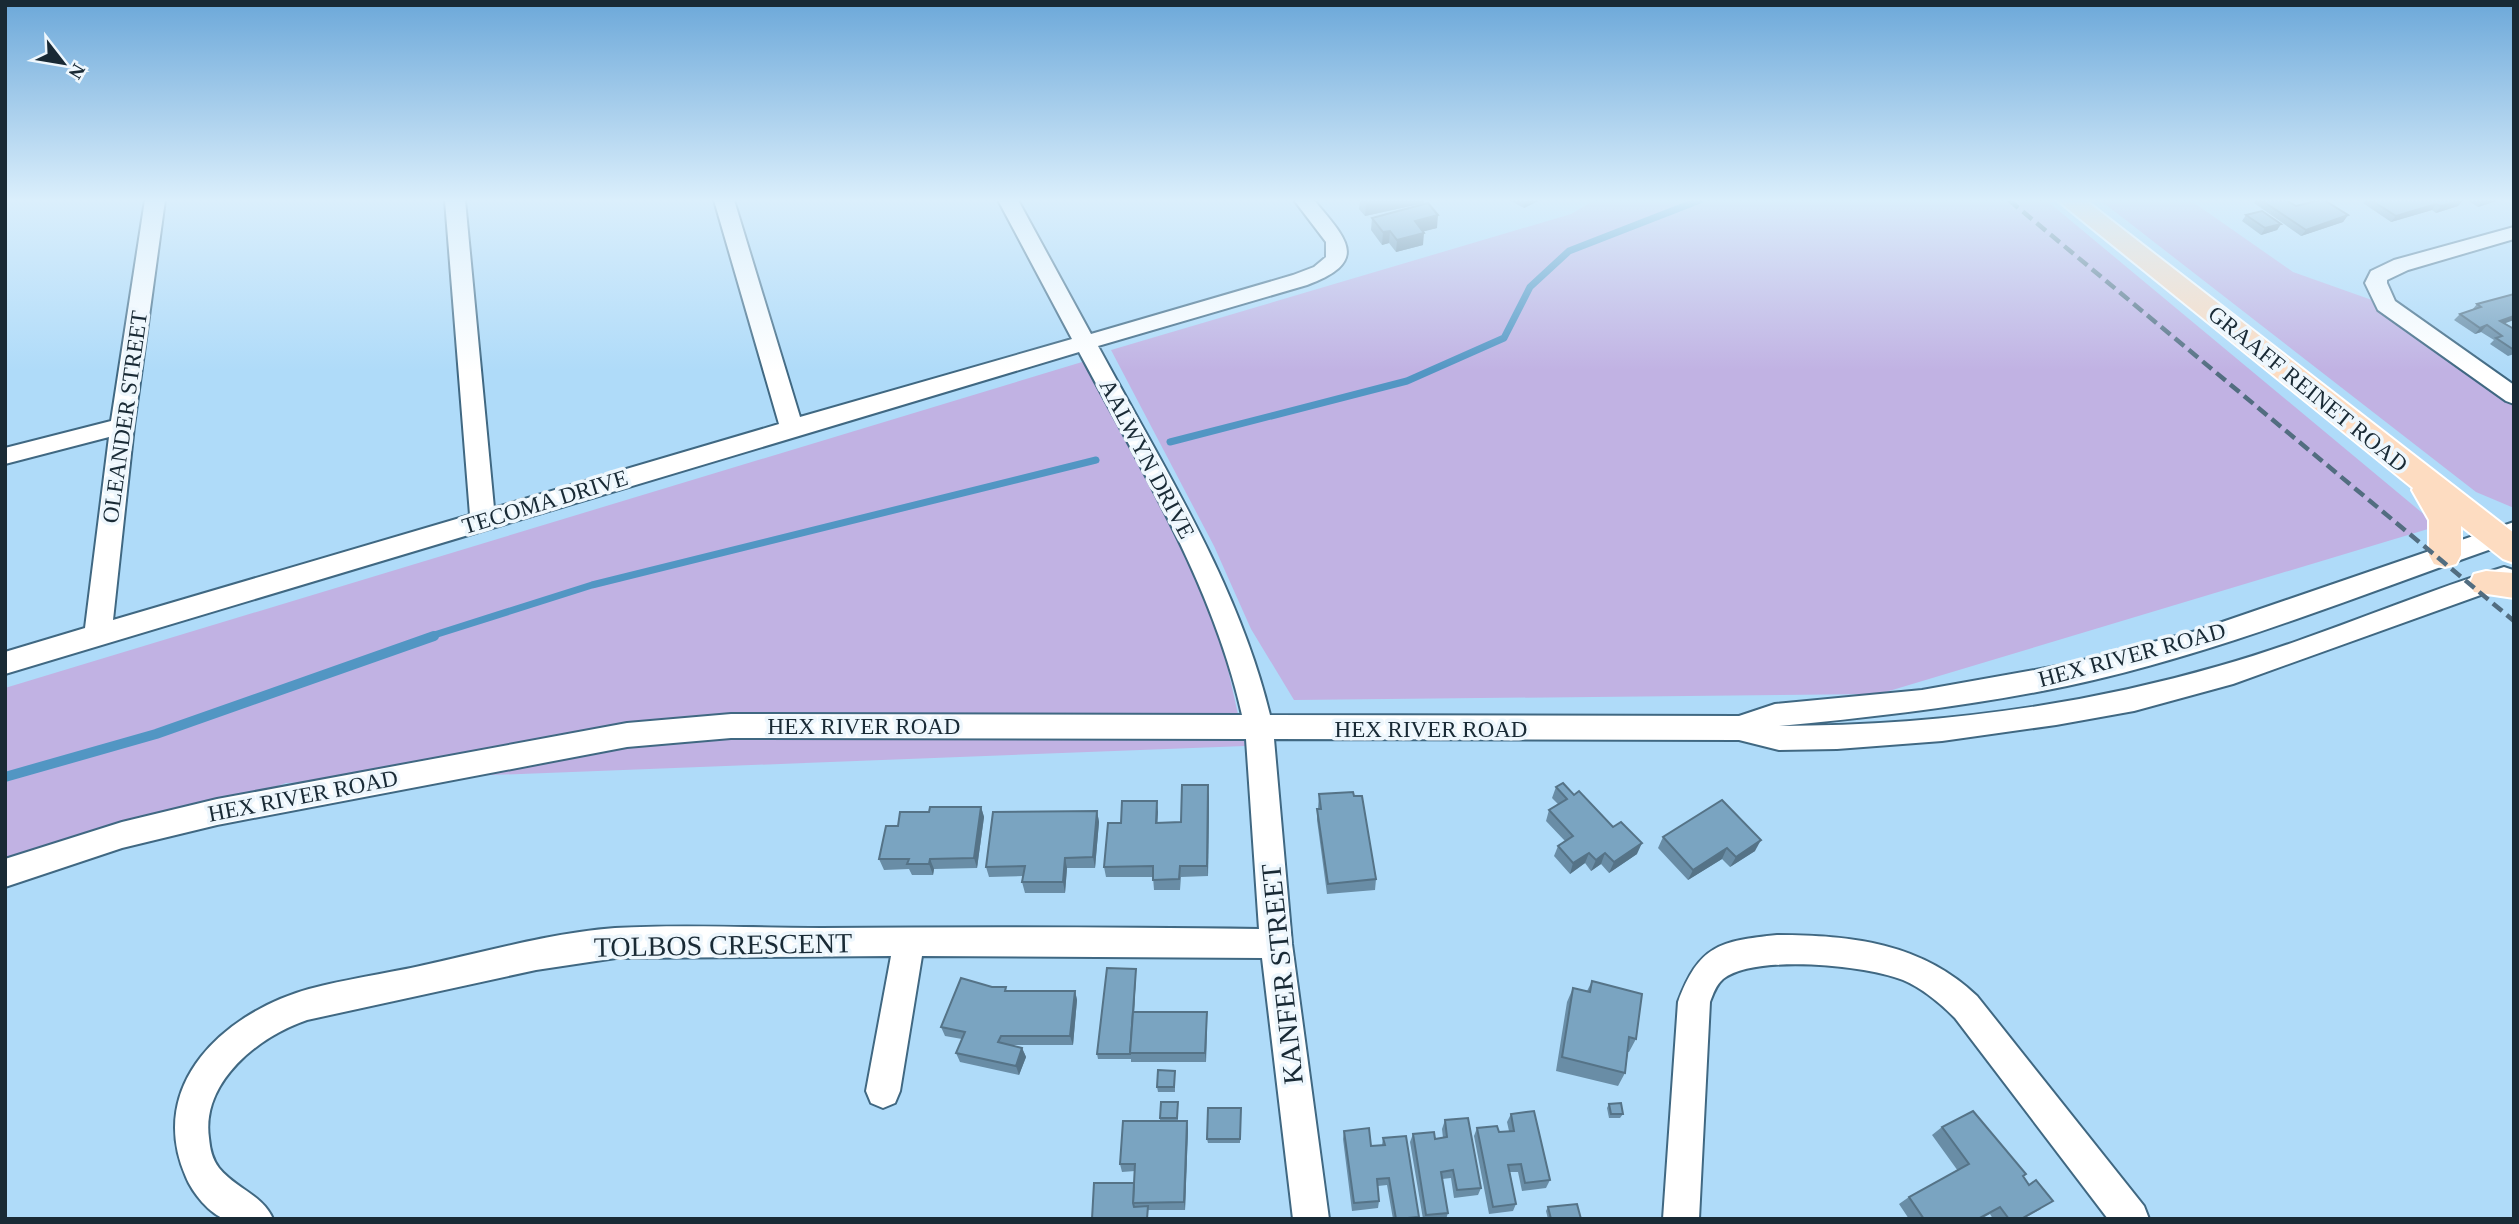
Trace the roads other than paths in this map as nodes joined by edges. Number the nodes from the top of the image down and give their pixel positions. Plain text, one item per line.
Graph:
1 (147, 257) edge
2 (460, 257) edge
3 (741, 257) edge
4 (1039, 257) edge
5 (1337, 257) edge
6 (2142, 257) edge
7 (2159, 257) edge
8 (2433, 257) edge
9 (1086, 345) junction
10 (2514, 396) edge
11 (122, 426) junction
12 (792, 428) junction
13 (5, 456) edge
14 (2410, 471) junction
15 (483, 521) junction
16 (2509, 538) edge
17 (2445, 555) junction
18 (2504, 581) edge
19 (98, 634) junction
20 (5, 663) edge
21 (1739, 728) junction
22 (1259, 729) junction
23 (5, 873) edge
24 (909, 943) junction
25 (1276, 944) junction
26 (883, 1091) dead end
27 (255, 1219) edge
28 (1311, 1219) edge
29 (1681, 1219) edge
30 (2130, 1219) edge

1 - 11 street, OLEANDER STREET
2 - 15 street
3 - 12 street
4 - 9 street, AALWYN DRIVE
5 - 9 street, TECOMA DRIVE
6 - 14 main road, GRAAFF REINET ROAD
7 - 16 main road, GRAAFF REINET ROAD
8 - 10 street
9 - 12 street, TECOMA DRIVE
9 - 22 street, AALWYN DRIVE
11 - 13 street
11 - 19 street, OLEANDER STREET
12 - 15 street, TECOMA DRIVE
14 - 16 main road, GRAAFF REINET ROAD
14 - 17 main road
15 - 19 street, TECOMA DRIVE
16 - 17 street, HEX RIVER ROAD
17 - 21 street, HEX RIVER ROAD
18 - 21 street, HEX RIVER ROAD
19 - 20 street, TECOMA DRIVE
21 - 22 street, HEX RIVER ROAD
22 - 23 street, HEX RIVER ROAD
22 - 25 street, KANFER STREET
24 - 25 street, TOLBOS CRESCENT
24 - 26 street
24 - 27 street, TOLBOS CRESCENT
25 - 28 street, KANFER STREET
29 - 30 street

